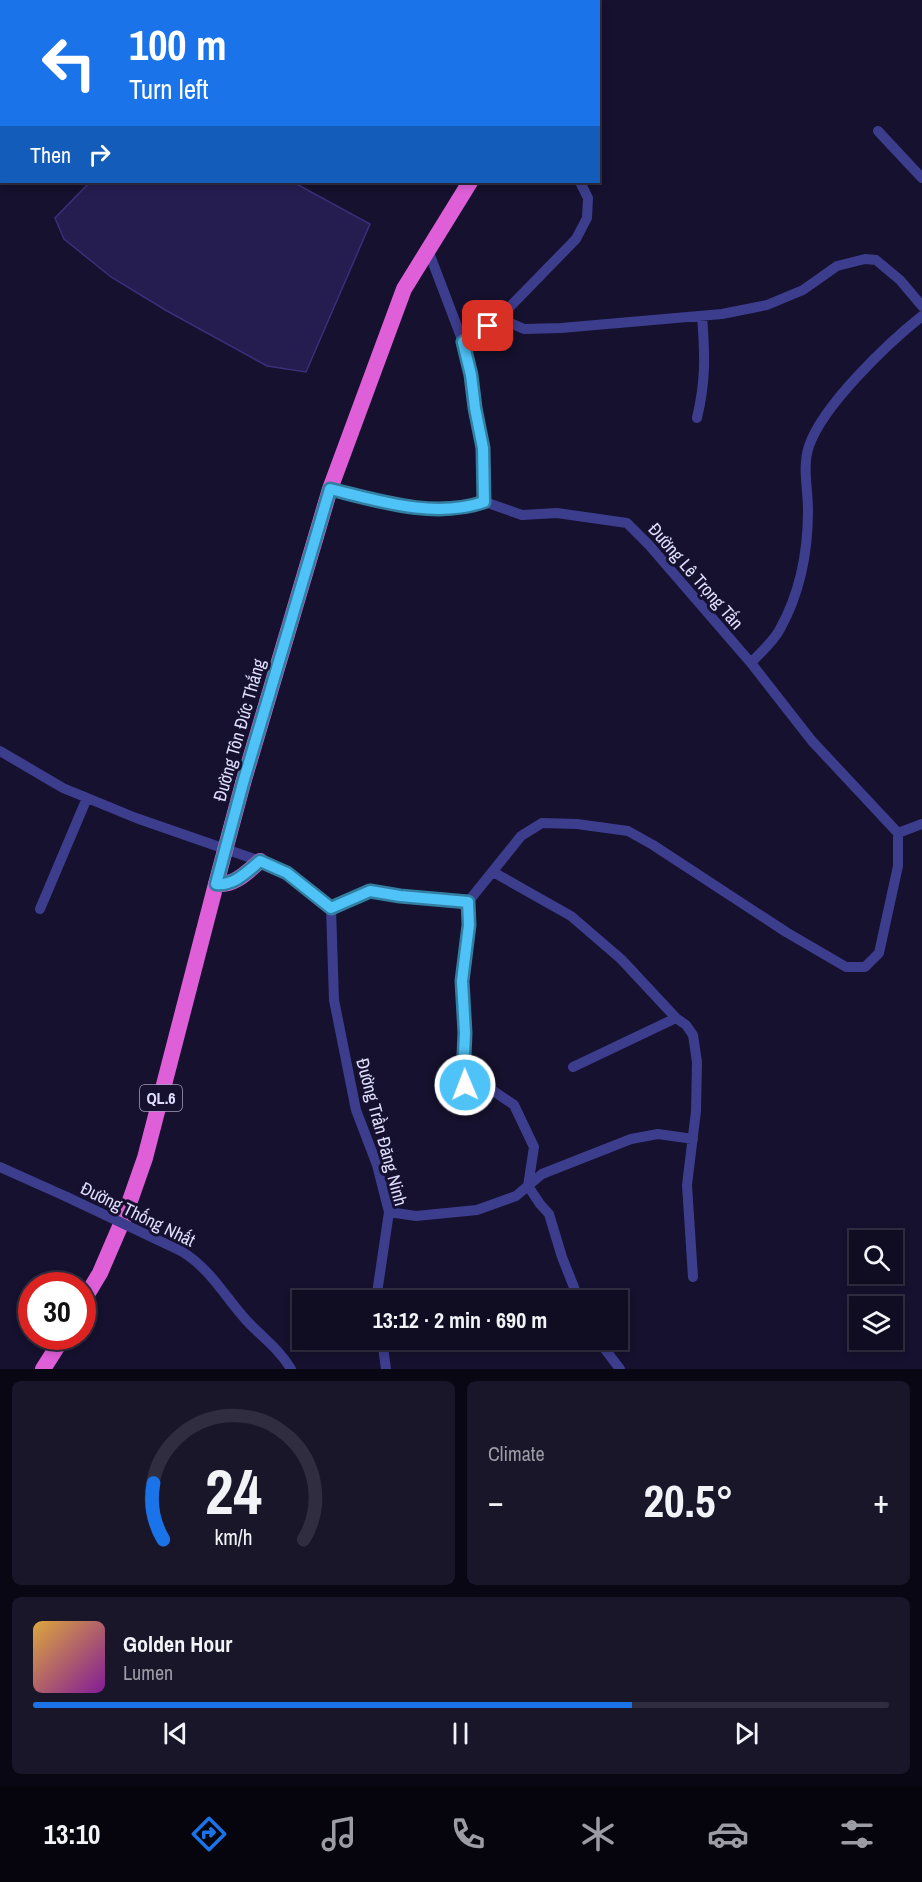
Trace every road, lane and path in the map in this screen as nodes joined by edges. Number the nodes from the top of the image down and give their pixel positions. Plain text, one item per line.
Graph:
1 (878, 131) dead end
2 (922, 178) edge
3 (469, 183) edge
4 (580, 183) edge
5 (428, 250) junction
6 (922, 306) edge
7 (702, 316) junction
8 (922, 316) edge
9 (499, 318) junction
10 (463, 342) junction
11 (697, 418) dead end
12 (330, 489) junction
13 (484, 502) junction
14 (751, 663) junction
15 (0, 751) edge
16 (87, 798) junction
17 (922, 824) edge
18 (898, 833) junction
19 (260, 861) junction
20 (493, 872) junction
21 (216, 884) junction
22 (468, 902) junction
23 (331, 908) junction
24 (40, 909) dead end
25 (676, 1018) junction
26 (573, 1067) dead end
27 (693, 1139) junction
28 (0, 1167) edge
29 (528, 1186) junction
30 (389, 1212) junction
31 (693, 1277) dead end
32 (96, 1278) edge
33 (377, 1290) edge
34 (575, 1290) edge
35 (55, 1350) edge
36 (383, 1350) edge
37 (606, 1350) edge
38 (43, 1369) edge
39 (291, 1369) edge
40 (386, 1369) edge
41 (620, 1369) edge

1 - 2 street
3 - 5 highway, Đường Tôn Đức Thắng / QL.6
4 - 9 street
5 - 10 street
5 - 12 highway, Đường Tôn Đức Thắng / QL.6
6 - 7 street
7 - 9 street
7 - 11 street
8 - 14 street
9 - 10 street
10 - 13 street
12 - 13 street
12 - 21 highway, Đường Tôn Đức Thắng / QL.6, bridge
13 - 14 street, Đường Lê Trọng Tấn
14 - 18 street, Đường Lê Trọng Tấn
15 - 16 street
16 - 19 street
16 - 24 street
17 - 18 street
18 - 20 street
19 - 21 highway
19 - 23 street
20 - 22 street
20 - 25 street
21 - 32 highway, Đường Tôn Đức Thắng / QL.6
22 - 23 street
22 - 29 street
23 - 30 street, Đường Trần Đăng Ninh
25 - 26 street
25 - 27 street
27 - 29 street
27 - 31 street
28 - 39 street, Đường Thống Nhất, bridge
29 - 30 street
29 - 34 street
30 - 33 street, Đường Trần Đăng Ninh
35 - 38 highway
36 - 40 street
37 - 41 street

